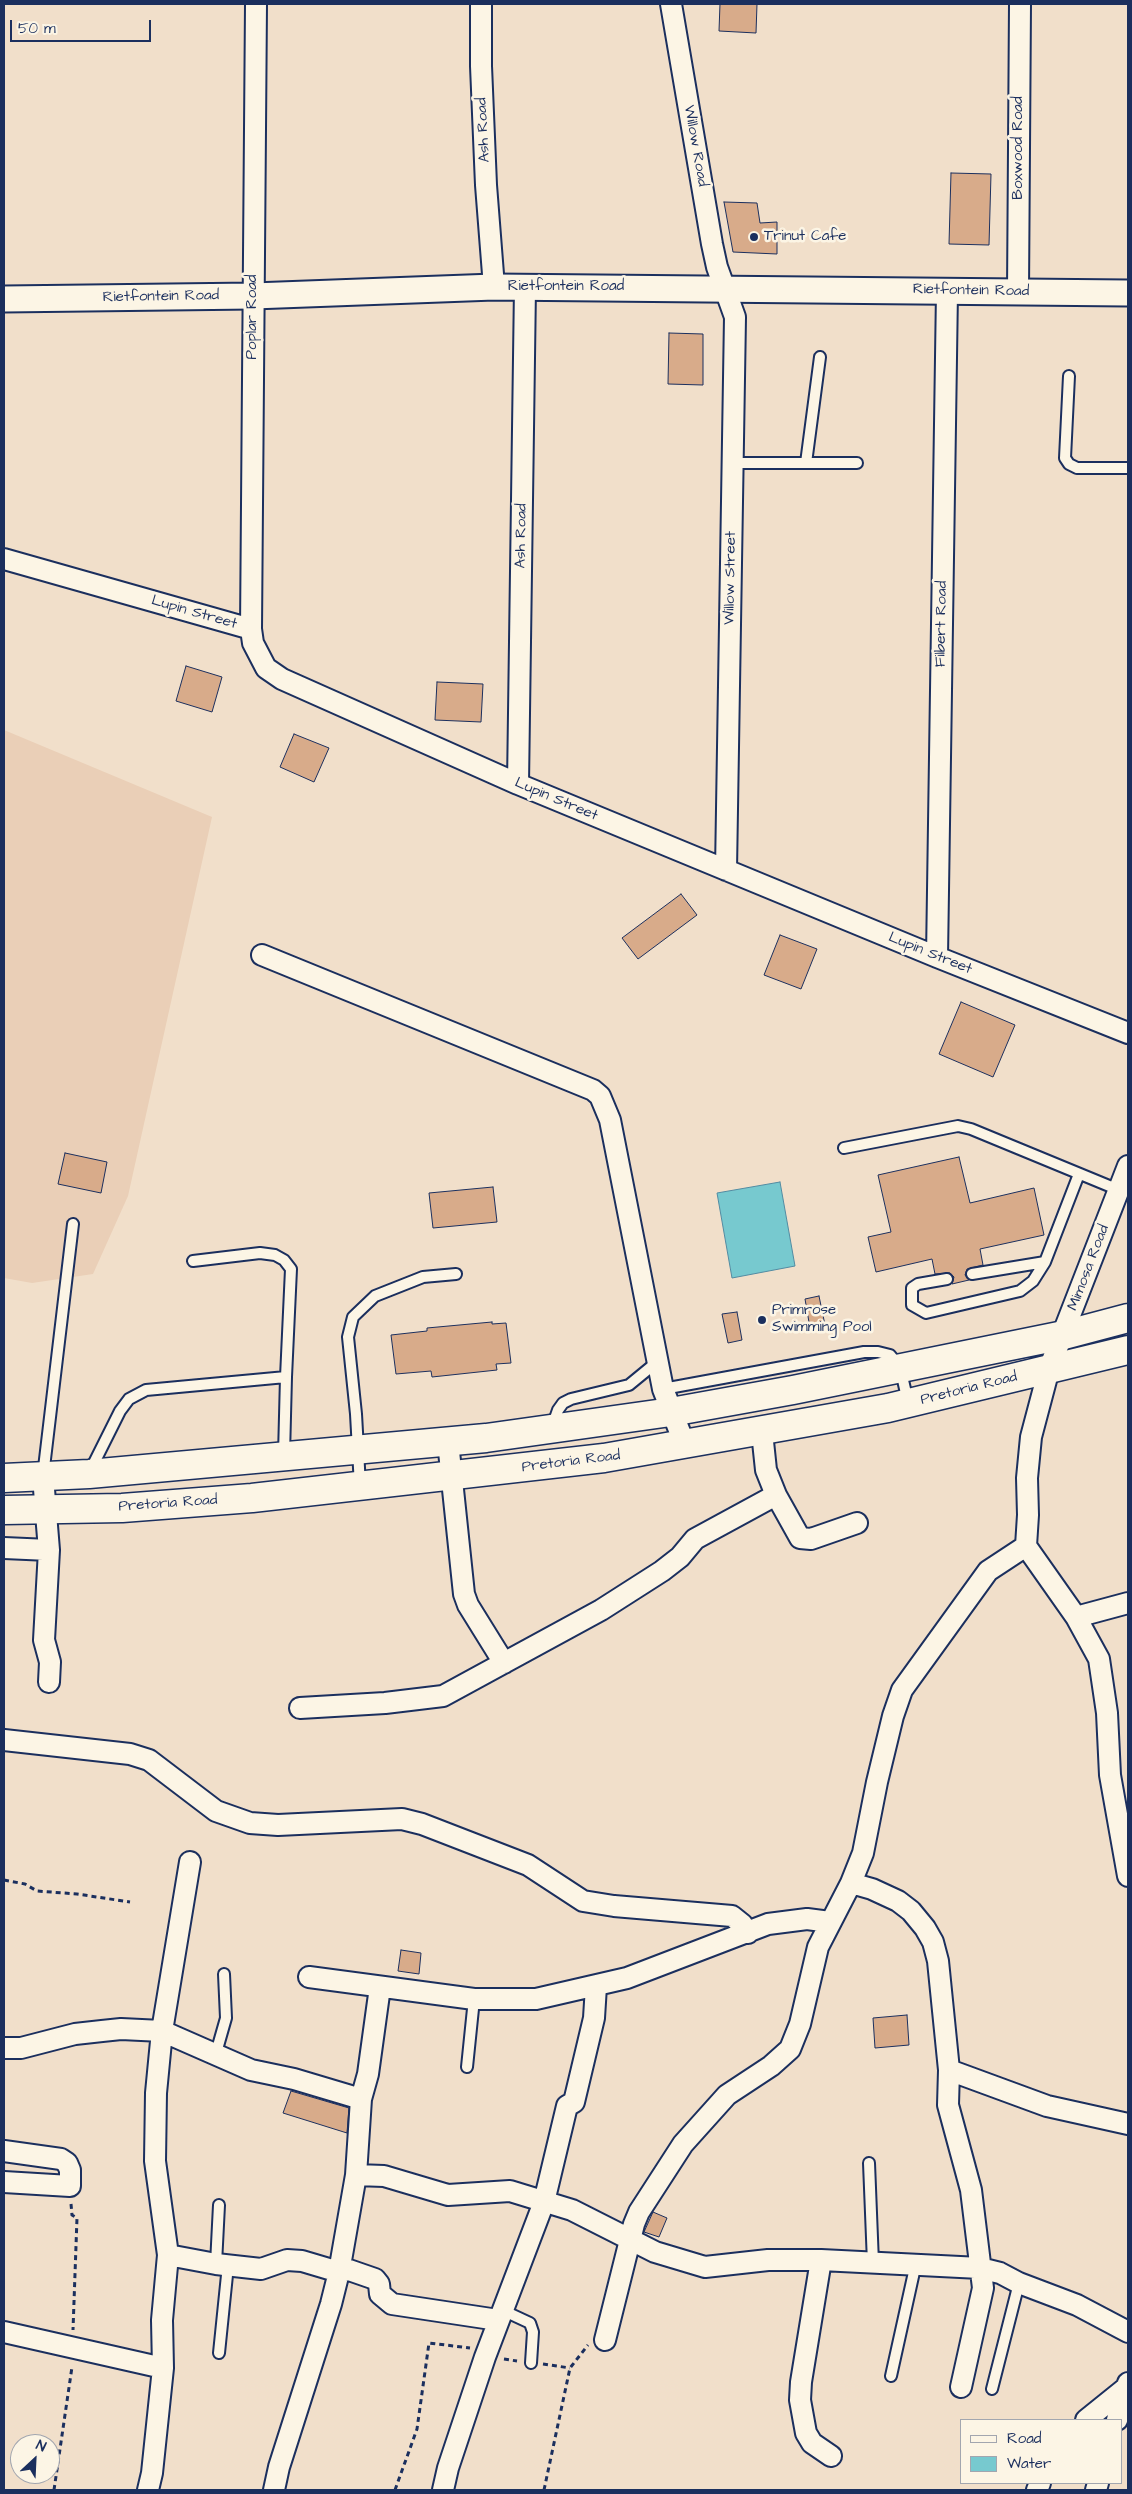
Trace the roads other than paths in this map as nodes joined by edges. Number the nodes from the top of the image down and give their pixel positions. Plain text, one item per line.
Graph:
1 (256, 4) edge
2 (481, 4) edge
3 (671, 4) edge
4 (1020, 4) edge
5 (494, 287) junction
6 (525, 287) junction
7 (724, 288) junction
8 (947, 290) junction
9 (1018, 292) junction
10 (1128, 293) edge
11 (253, 296) junction
12 (4, 299) edge
13 (820, 357) dead end
14 (1069, 376) dead end
15 (732, 463) junction
16 (806, 463) junction
17 (857, 463) dead end
18 (1128, 468) edge
19 (4, 559) edge
20 (251, 629) junction
21 (518, 784) junction
22 (726, 870) junction
23 (262, 955) dead end
24 (937, 957) junction
25 (1128, 1033) edge
26 (844, 1148) dead end
27 (1128, 1166) edge
28 (1079, 1174) junction
29 (1119, 1190) junction
30 (73, 1224) dead end
31 (193, 1261) dead end
32 (1045, 1262) junction
33 (456, 1274) dead end
34 (972, 1274) dead end
35 (947, 1279) dead end
36 (1128, 1318) edge
37 (1064, 1336) junction
38 (1128, 1350) edge
39 (657, 1362) junction
40 (900, 1367) junction
41 (1050, 1369) junction
42 (286, 1377) junction
43 (667, 1400) junction
44 (908, 1403) junction
45 (552, 1428) junction
46 (762, 1432) junction
47 (448, 1442) junction
48 (685, 1445) junction
49 (357, 1451) junction
50 (284, 1457) junction
51 (89, 1474) junction
52 (43, 1477) junction
53 (451, 1477) junction
54 (4, 1478) edge
55 (360, 1487) junction
56 (776, 1495) junction
57 (46, 1508) junction
58 (4, 1510) edge
59 (857, 1523) dead end
60 (1026, 1546) junction
61 (4, 1548) edge
62 (50, 1550) junction
63 (1128, 1603) edge
64 (1076, 1617) junction
65 (504, 1663) junction
66 (49, 1682) dead end
67 (300, 1708) dead end
68 (4, 1740) edge
69 (190, 1862) dead end
70 (1128, 1876) edge
71 (851, 1883) junction
72 (830, 1922) junction
73 (748, 1933) junction
74 (224, 1974) dead end
75 (309, 1977) dead end
76 (596, 1986) junction
77 (380, 1987) junction
78 (474, 1999) junction
79 (162, 2031) junction
80 (4, 2048) edge
81 (216, 2052) junction
82 (467, 2067) dead end
83 (949, 2070) junction
84 (361, 2099) junction
85 (1128, 2124) edge
86 (4, 2151) edge
87 (869, 2163) dead end
88 (356, 2175) junction
89 (4, 2182) edge
90 (544, 2202) junction
91 (219, 2205) dead end
92 (630, 2239) junction
93 (168, 2255) junction
94 (820, 2260) junction
95 (873, 2263) junction
96 (916, 2263) junction
97 (221, 2265) junction
98 (980, 2268) junction
99 (339, 2272) junction
100 (1019, 2282) junction
101 (500, 2315) junction
102 (4, 2332) edge
103 (1128, 2332) edge
104 (605, 2340) road end
105 (219, 2353) dead end
106 (531, 2363) dead end
107 (163, 2368) junction
108 (891, 2376) dead end
109 (1128, 2385) edge
110 (962, 2387) dead end
111 (992, 2389) dead end
112 (1087, 2419) edge
113 (1117, 2419) edge
114 (831, 2456) dead end
115 (148, 2490) edge
116 (274, 2490) edge
117 (443, 2490) edge

1 - 11 street, Poplar Road
2 - 5 street, Ash Road
3 - 7 street, Willow Road
4 - 9 street, Boxwood Road
5 - 6 street, Rietfontein Road
5 - 11 street, Rietfontein Road
6 - 7 street, Rietfontein Road
6 - 21 street, Ash Road
7 - 8 street, Rietfontein Road
7 - 15 street, Willow Street
8 - 9 street, Rietfontein Road
8 - 24 street, Filbert Road
9 - 10 street, Rietfontein Road
11 - 12 street, Rietfontein Road
11 - 20 street, Poplar Road
13 - 16 lane
14 - 18 lane
15 - 16 lane
15 - 22 street, Willow Street
16 - 17 lane
19 - 20 street, Lupin Street
20 - 21 street, Lupin Street
21 - 22 street, Lupin Street
22 - 24 street, Lupin Street
23 - 39 street
24 - 25 street, Lupin Street
26 - 28 lane
27 - 29 street, Mimosa Road
28 - 29 lane
28 - 32 lane
29 - 37 street, Mimosa Road
30 - 52 lane
31 - 42 lane
32 - 34 lane
32 - 35 lane
33 - 49 lane
36 - 37 main road
37 - 40 main road
37 - 41 street, Mimosa Road
38 - 41 main road, Pretoria Road
39 - 43 street
39 - 45 lane
40 - 43 main road
40 - 44 lane
41 - 44 main road, Pretoria Road
41 - 60 street, Mimosa Road
42 - 50 lane
42 - 51 lane
43 - 45 main road
43 - 48 street
44 - 46 main road, Pretoria Road
45 - 47 main road
46 - 48 main road, Pretoria Road
46 - 56 street
47 - 49 main road
47 - 53 street
48 - 53 main road, Pretoria Road
49 - 50 main road
49 - 55 lane
50 - 51 main road
51 - 52 main road
52 - 54 main road
52 - 57 street
53 - 55 main road, Pretoria Road
53 - 65 street
55 - 57 main road, Pretoria Road
56 - 59 street
56 - 65 street
57 - 58 main road, Pretoria Road
57 - 62 street
60 - 64 street
60 - 71 street
61 - 62 street
62 - 66 street
63 - 64 street
64 - 70 street
65 - 67 street
68 - 73 street
69 - 79 street
71 - 72 street
71 - 83 street
72 - 73 street
72 - 92 street
73 - 76 street
74 - 81 lane
75 - 77 street
76 - 78 street
76 - 90 street
77 - 78 street
77 - 84 street
78 - 82 lane
79 - 80 street
79 - 81 street
79 - 93 street
81 - 84 street
83 - 85 street
83 - 98 street
84 - 88 street
86 - 89 street
87 - 95 lane
88 - 90 street
88 - 99 street
90 - 92 street
90 - 101 street
91 - 97 lane
92 - 94 street
92 - 104 street
93 - 97 street
93 - 107 street
94 - 95 street
94 - 114 street
95 - 96 street
96 - 98 street
96 - 108 lane
97 - 99 street
97 - 105 lane
98 - 100 street
98 - 110 street
99 - 101 street
99 - 116 street
100 - 103 street
100 - 111 lane
101 - 106 lane
101 - 117 street
102 - 107 street
107 - 115 street
109 - 112 street
109 - 113 street

